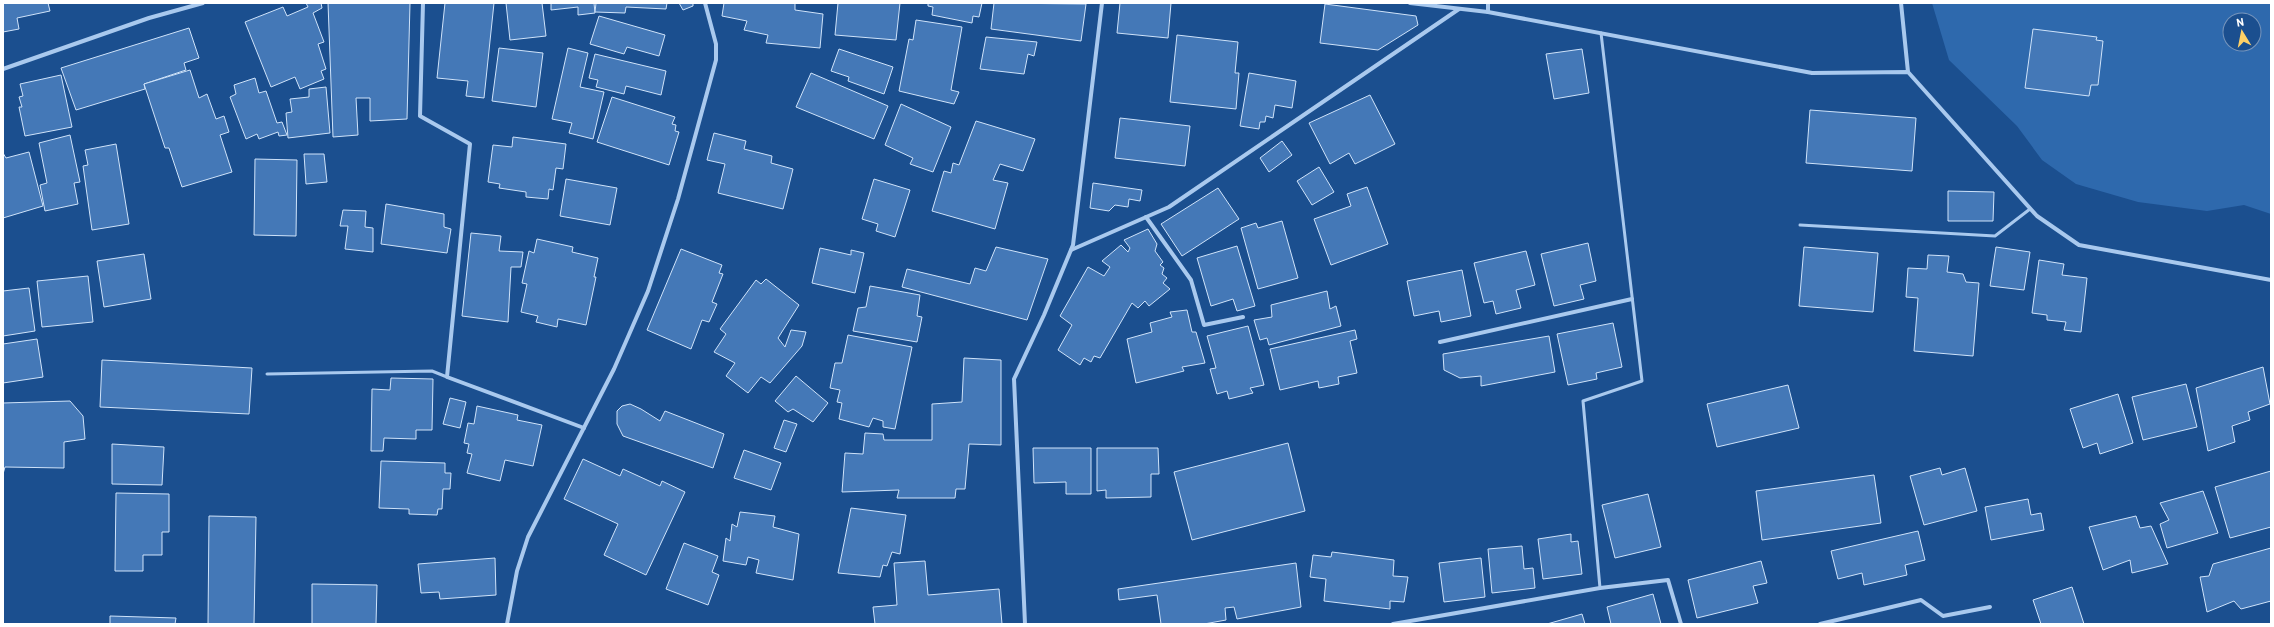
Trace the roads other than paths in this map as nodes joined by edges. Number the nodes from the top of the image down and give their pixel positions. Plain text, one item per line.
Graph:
1 (203, 3) edge
2 (423, 3) edge
3 (705, 3) edge
4 (1102, 3) edge
5 (1410, 3) edge
6 (1488, 3) edge
7 (1901, 3) edge
8 (1459, 9) junction
9 (1488, 12) junction
10 (1601, 33) junction
11 (3, 69) edge
12 (1908, 72) junction
13 (2030, 209) junction
14 (1146, 217) junction
15 (1800, 225) dead end
16 (1071, 250) junction
17 (2271, 280) edge
18 (1632, 299) junction
19 (1243, 317) dead end
20 (1440, 342) dead end
21 (266, 374) dead end
22 (447, 377) junction
23 (584, 428) junction
24 (1600, 588) junction
25 (1990, 606) dead end
26 (507, 624) edge
27 (1025, 624) edge
28 (1393, 624) edge
29 (1681, 624) edge
30 (1820, 624) edge

1 - 11 street
2 - 22 street
3 - 23 street
4 - 16 street
5 - 8 street
6 - 9 street
7 - 12 street
8 - 9 street
8 - 14 street
9 - 10 street
10 - 12 street
10 - 18 lane
12 - 13 street
13 - 15 lane
13 - 17 street
14 - 16 street
14 - 19 street
16 - 27 street
18 - 20 street
18 - 24 lane
21 - 22 lane
22 - 23 street
23 - 26 street
24 - 28 street
24 - 29 street
25 - 30 street

